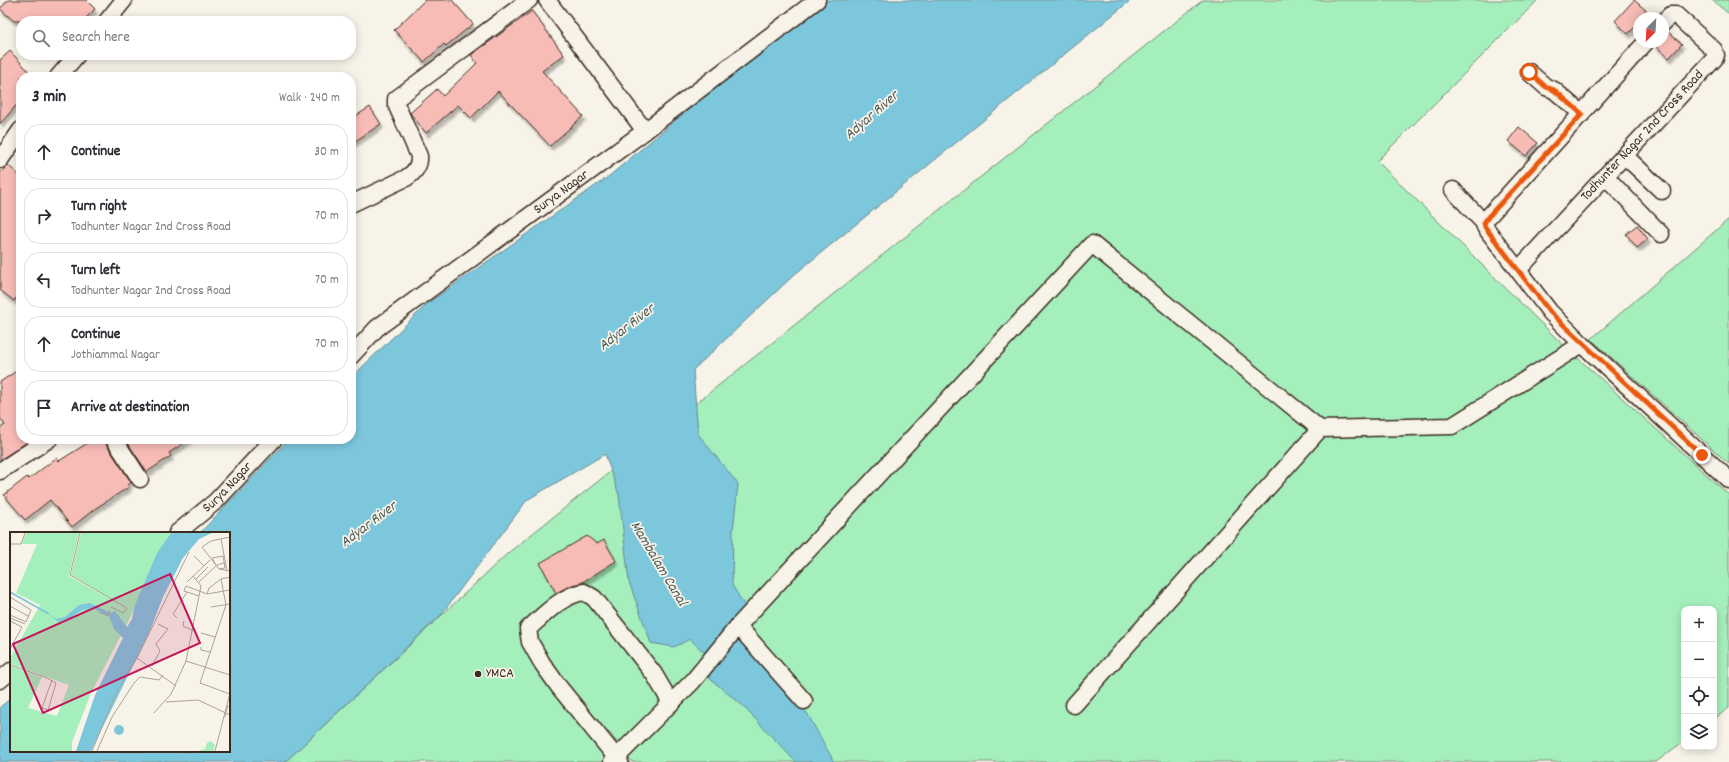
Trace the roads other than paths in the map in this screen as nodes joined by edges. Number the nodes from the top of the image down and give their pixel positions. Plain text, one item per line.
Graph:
1 (124, 0) edge
2 (529, 0) edge
3 (547, 0) edge
4 (818, 0) edge
5 (110, 16) edge
6 (1669, 16) edge
7 (1641, 48) edge
8 (73, 60) edge
9 (62, 72) edge
10 (1529, 72) dead end
11 (1582, 114) junction
12 (645, 131) junction
13 (16, 143) edge
14 (1625, 156) junction
15 (0, 160) edge
16 (1605, 176) junction
17 (1453, 190) dead end
18 (1662, 191) dead end
19 (356, 202) edge
20 (1484, 223) junction
21 (1661, 234) dead end
22 (1518, 270) junction
23 (1582, 344) junction
24 (356, 351) edge
25 (1320, 429) junction
26 (42, 444) edge
27 (117, 444) edge
28 (269, 444) edge
29 (0, 472) edge
30 (140, 479) dead end
31 (1729, 480) edge
32 (178, 532) edge
33 (738, 626) junction
34 (10, 671) edge
35 (0, 680) edge
36 (804, 701) dead end
37 (671, 702) junction
38 (1074, 705) dead end
39 (616, 760) edge

1 - 5 street
2 - 19 street
3 - 12 street
4 - 12 street, Surya Nagar
6 - 14 street, Todhunter Nagar 2nd Cross Road
7 - 11 street
8 - 9 street
10 - 11 street
11 - 20 street
12 - 24 street, Surya Nagar
13 - 15 street
14 - 16 street, Todhunter Nagar 2nd Cross Road
14 - 18 street
16 - 21 street
16 - 22 street, Todhunter Nagar 2nd Cross Road
17 - 20 street
20 - 22 street
22 - 23 street
23 - 25 street
23 - 31 street
25 - 33 street
25 - 38 street
26 - 29 street
27 - 30 street
28 - 32 street, Surya Nagar
33 - 36 street
33 - 37 street
34 - 35 street
37 - 39 street
37 - 39 street

